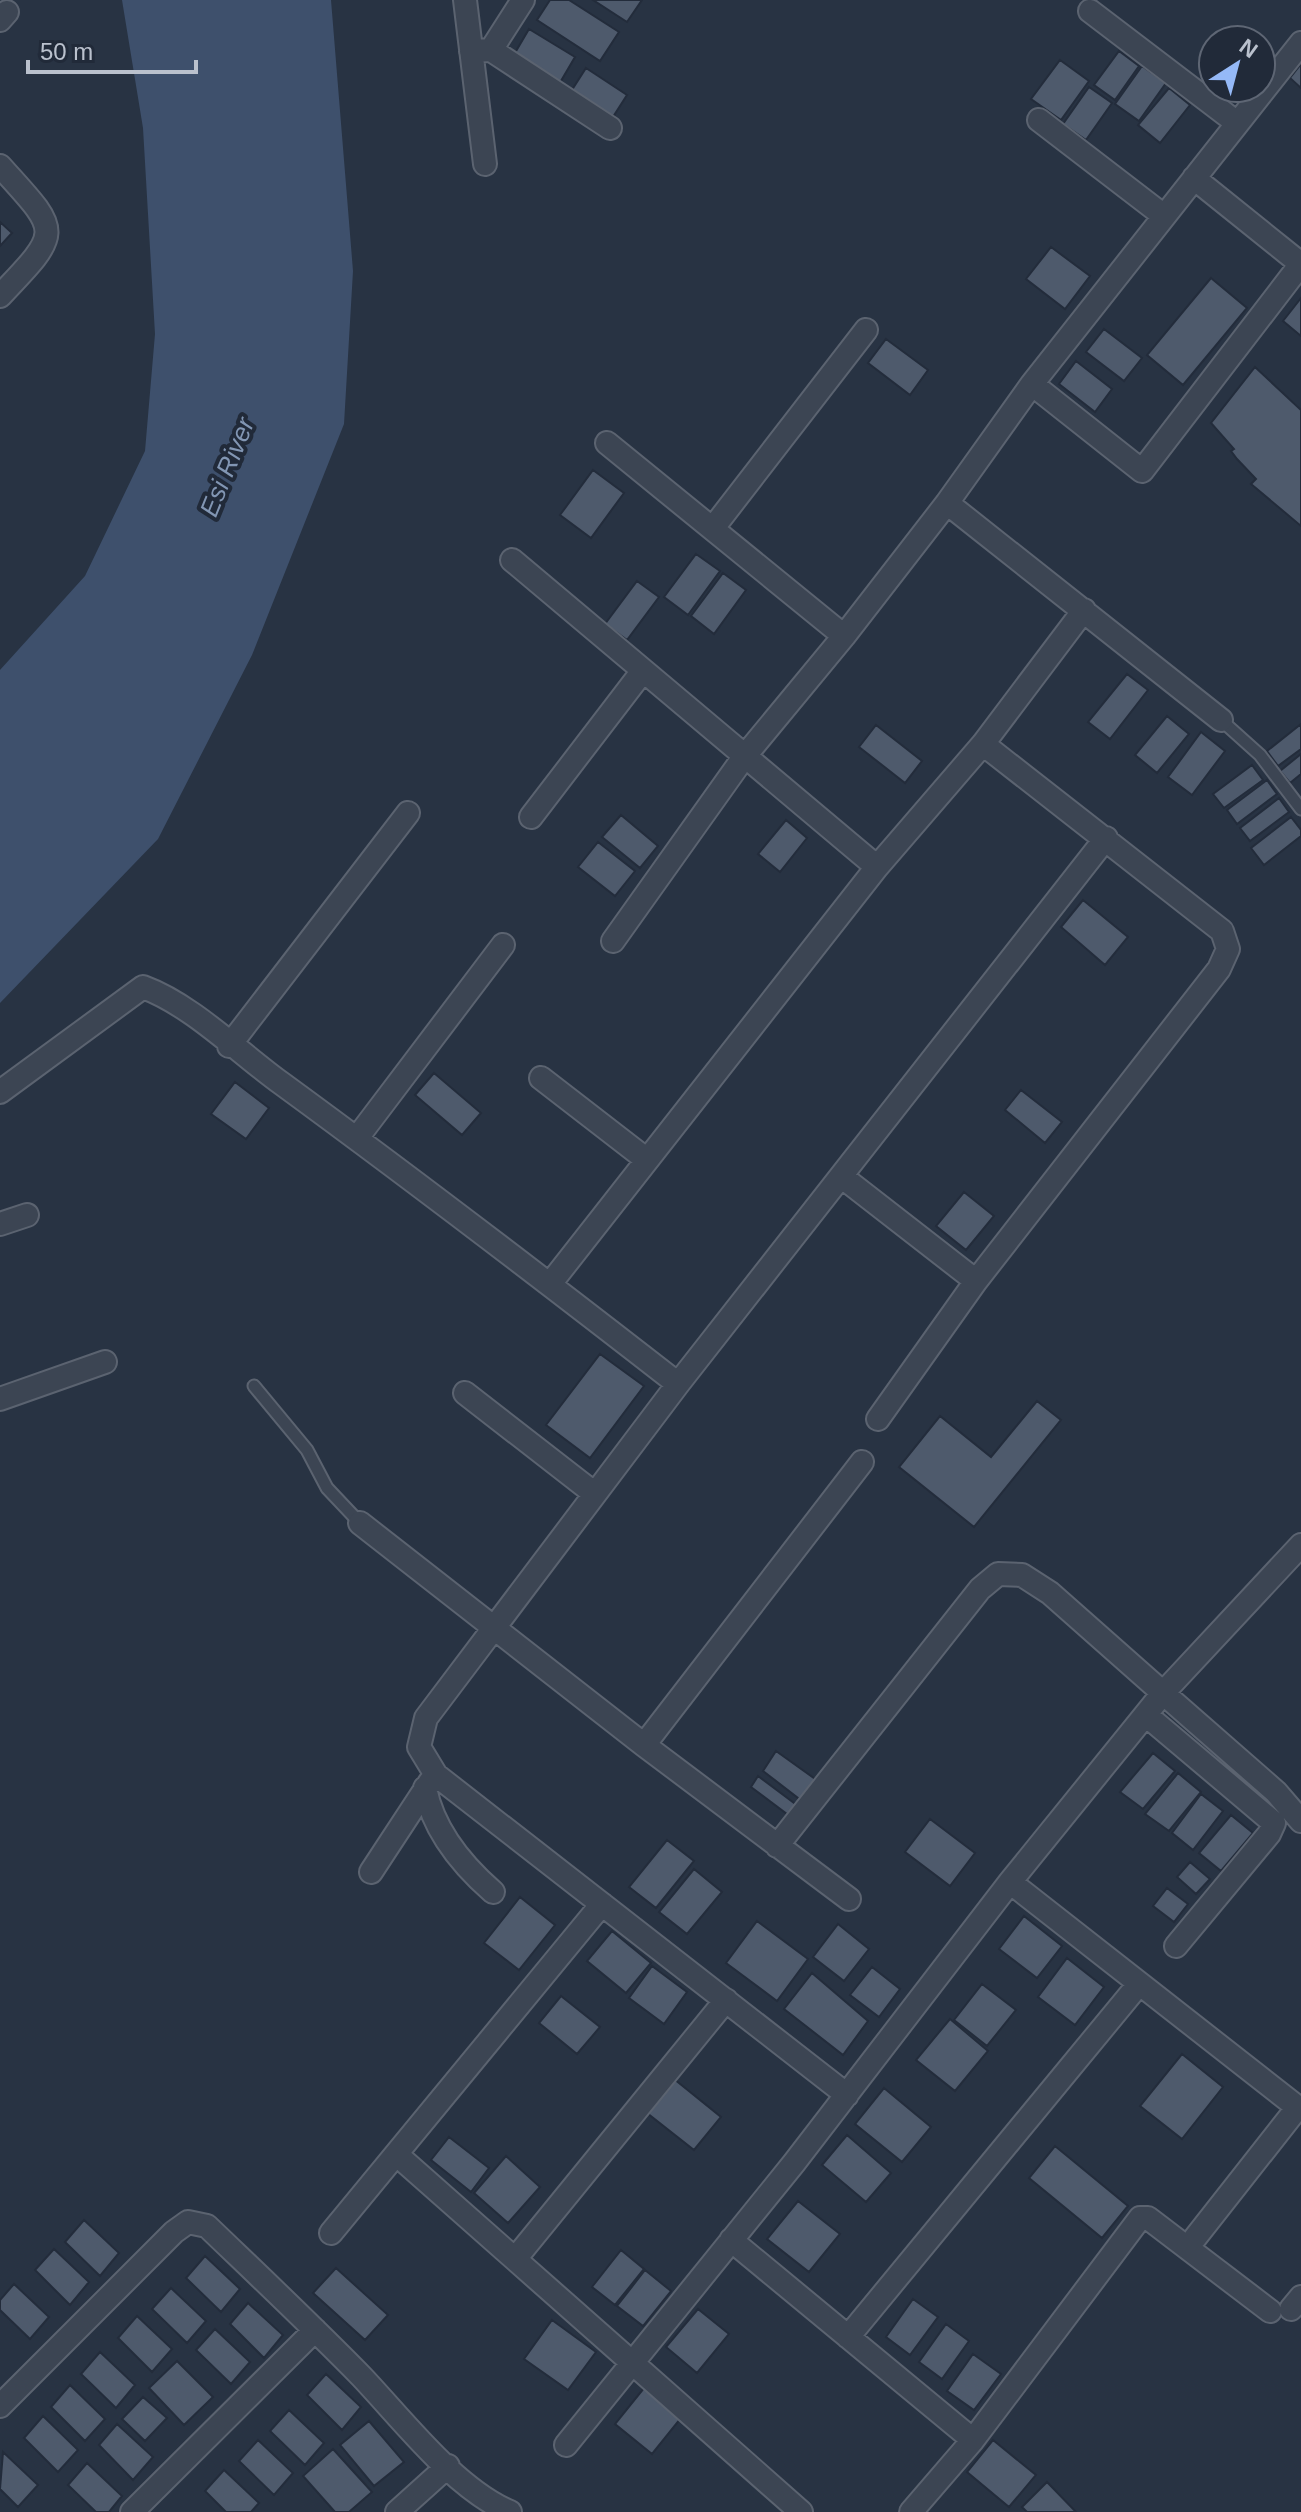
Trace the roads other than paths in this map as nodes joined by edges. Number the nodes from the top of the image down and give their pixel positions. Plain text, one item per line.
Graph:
1 (465, 0) edge
2 (523, 0) edge
3 (1090, 11) dead end
4 (1301, 43) edge
5 (481, 50) junction
6 (1039, 120) dead end
7 (1237, 123) junction
8 (610, 128) dead end
9 (485, 164) dead end
10 (0, 166) edge
11 (1194, 178) junction
12 (1164, 216) junction
13 (1301, 264) edge
14 (0, 296) edge
15 (866, 330) dead end
16 (1032, 384) junction
17 (607, 443) dead end
18 (947, 503) junction
19 (713, 528) junction
20 (512, 560) dead end
21 (1084, 610) junction
22 (844, 636) junction
23 (642, 672) junction
24 (1221, 720) joint
25 (983, 744) junction
26 (744, 757) junction
27 (1301, 809) edge
28 (408, 813) dead end
29 (531, 817) dead end
30 (1106, 838) junction
31 (877, 867) junction
32 (613, 941) dead end
33 (503, 945) dead end
34 (229, 1046) junction
35 (541, 1078) dead end
36 (0, 1092) edge
37 (357, 1138) junction
38 (647, 1160) junction
39 (841, 1176) junction
40 (27, 1215) dead end
41 (0, 1224) edge
42 (976, 1281) junction
43 (550, 1284) junction
44 (105, 1362) dead end
45 (678, 1384) junction
46 (254, 1386) dead end
47 (465, 1393) dead end
48 (0, 1399) edge
49 (878, 1419) dead end
50 (862, 1462) dead end
51 (595, 1494) junction
52 (360, 1523) joint
53 (1301, 1545) edge
54 (494, 1629) junction
55 (1163, 1693) junction
56 (1146, 1715) junction
57 (644, 1745) junction
58 (431, 1781) junction
59 (1301, 1821) edge
60 (777, 1846) junction
61 (371, 1872) dead end
62 (1010, 1882) junction
63 (493, 1892) dead end
64 (849, 1899) dead end
65 (602, 1904) junction
66 (1176, 1946) dead end
67 (1139, 1984) junction
68 (726, 2000) junction
69 (847, 2095) junction
70 (1299, 2108) edge
71 (396, 2154) junction
72 (331, 2233) dead end
73 (1195, 2238) dead end
74 (731, 2240) junction
75 (515, 2259) junction
76 (1287, 2306) edge
77 (315, 2330) junction
78 (848, 2337) junction
79 (631, 2361) junction
80 (0, 2406) edge
81 (973, 2440) junction
82 (566, 2445) dead end
83 (448, 2466) junction
84 (132, 2512) edge
85 (397, 2512) edge
86 (510, 2512) edge
87 (801, 2512) edge
88 (911, 2512) edge

1 - 5 street
2 - 5 street
3 - 7 street
4 - 7 street
5 - 8 street
5 - 9 street
6 - 12 street
7 - 11 street
10 - 14 street
11 - 12 street
11 - 13 street
12 - 16 street
13 - 16 street
15 - 19 street
16 - 18 street
17 - 19 street
18 - 21 street
18 - 22 street
19 - 22 street
20 - 23 street
21 - 24 street
21 - 25 street
22 - 26 street
23 - 26 street
23 - 29 street
24 - 27 lane
25 - 30 street
25 - 31 street
26 - 31 street
26 - 32 street
28 - 34 street
30 - 39 street
30 - 42 street
31 - 38 street
33 - 37 street
34 - 36 street
34 - 37 street
35 - 38 street
37 - 43 street
38 - 43 street
39 - 42 street
39 - 45 street
40 - 41 street
42 - 49 street
43 - 45 street
44 - 48 street
45 - 51 street
46 - 52 lane
47 - 51 street
50 - 57 street
51 - 54 street
52 - 54 street
53 - 55 street
54 - 57 street
54 - 58 street
55 - 56 street
55 - 59 street
55 - 60 street
56 - 62 street
56 - 66 street
57 - 60 street
58 - 61 street
58 - 63 street
58 - 65 street
60 - 64 street
62 - 67 street
62 - 69 street
65 - 68 street
65 - 71 street
67 - 70 street
67 - 78 street
68 - 69 street
68 - 75 street
69 - 74 street
70 - 73 street
71 - 72 street
71 - 75 street
74 - 78 street
74 - 79 street
75 - 79 street
76 - 81 street
77 - 80 street
77 - 83 street
77 - 84 street
78 - 81 street
79 - 82 street
79 - 87 street
81 - 88 street
83 - 85 street
83 - 86 street

